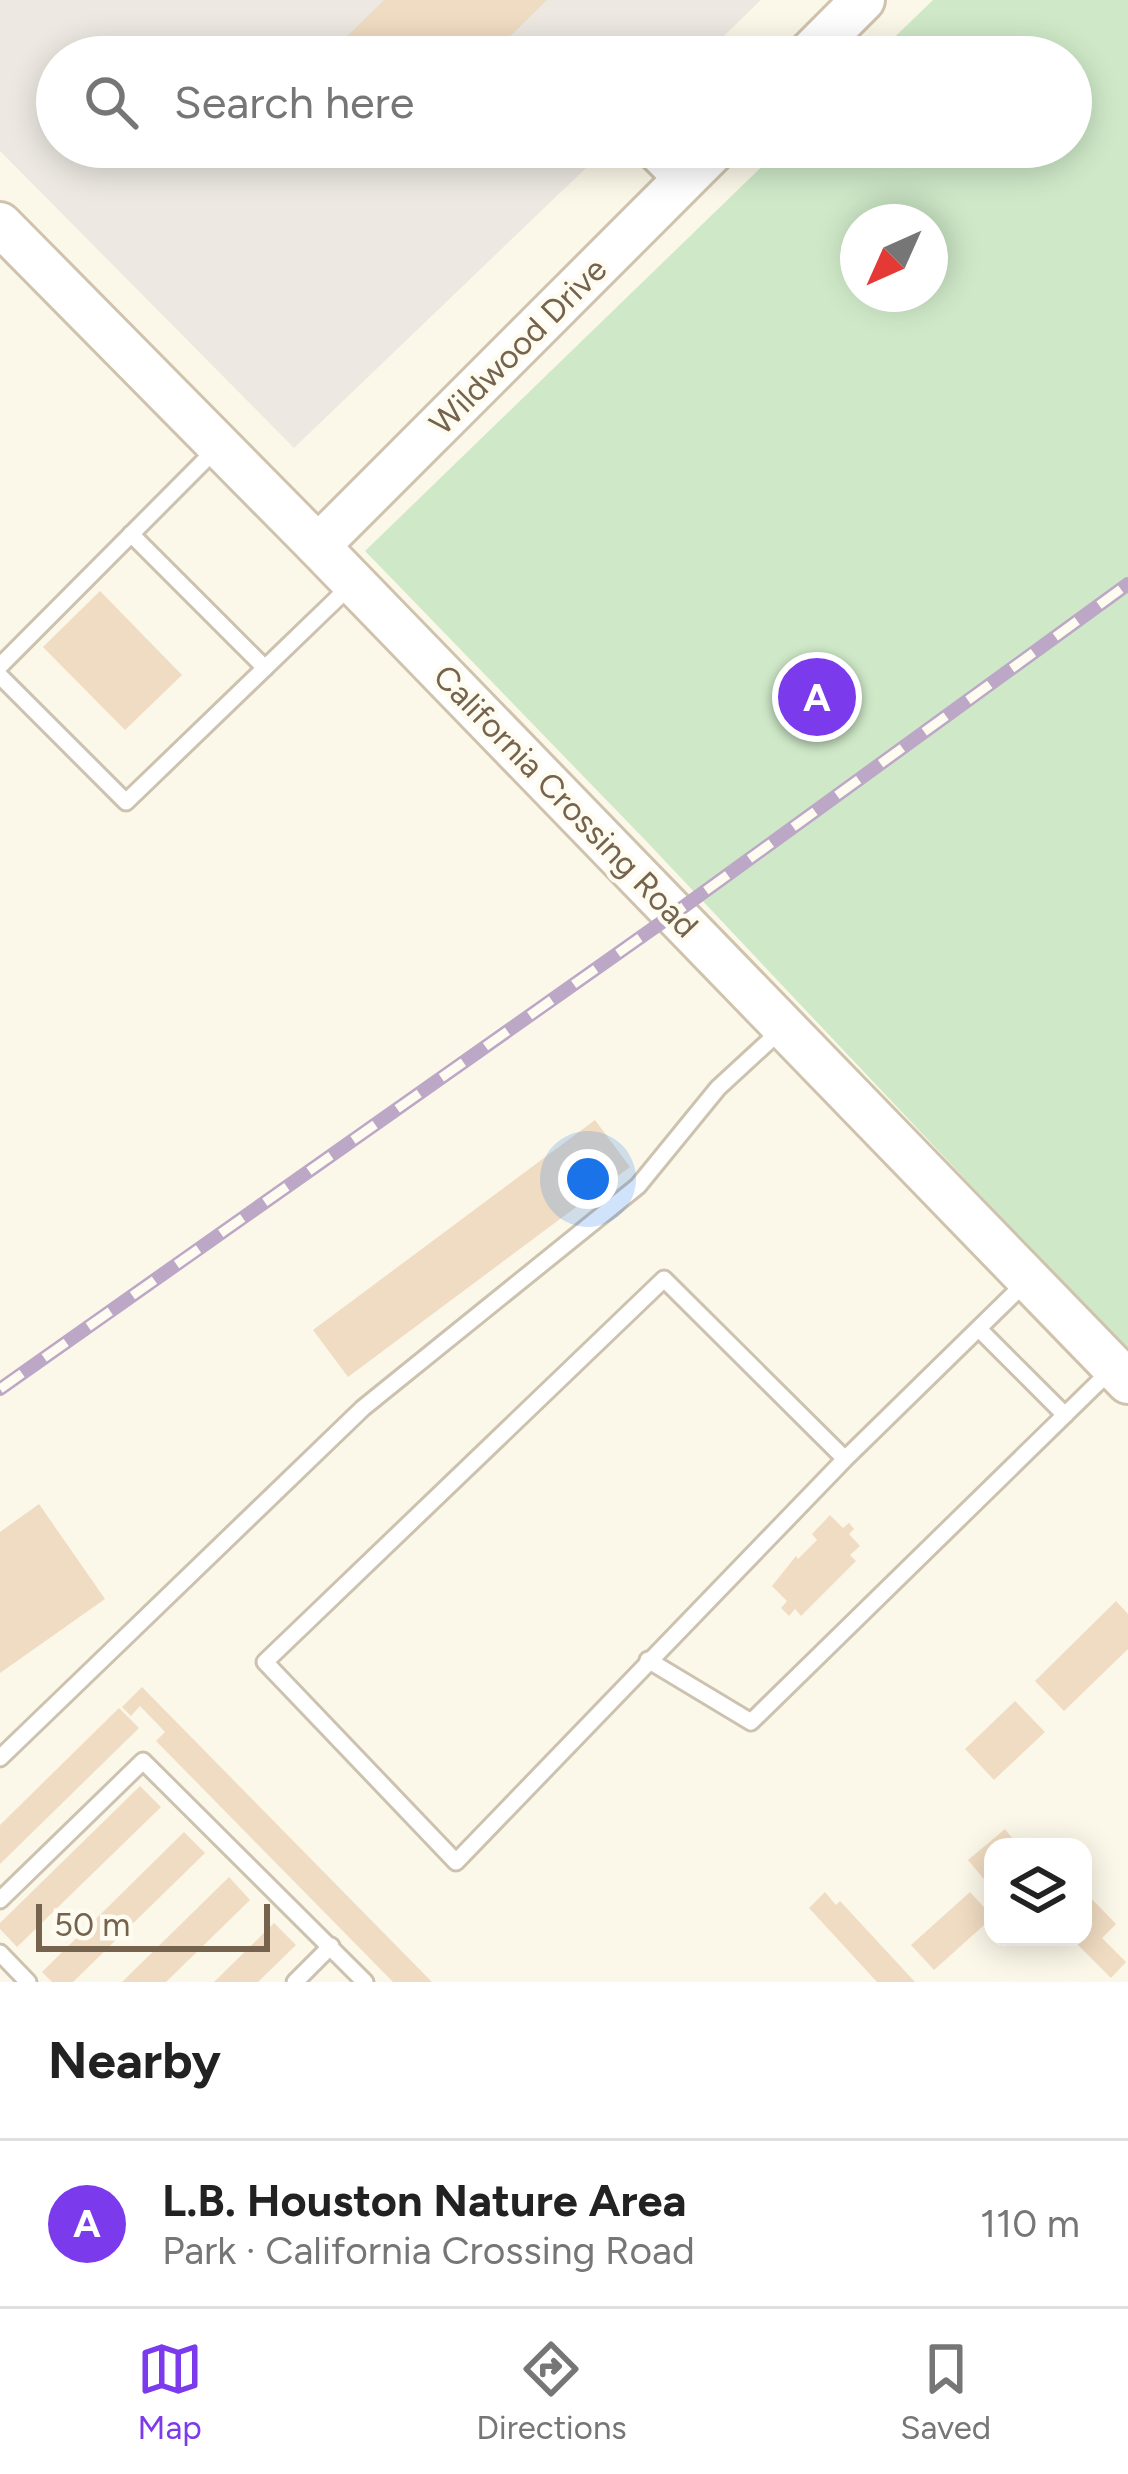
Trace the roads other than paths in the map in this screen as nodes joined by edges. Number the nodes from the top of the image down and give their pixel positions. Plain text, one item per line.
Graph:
1 (862, 0) edge
2 (827, 36) edge
3 (657, 168) edge
4 (697, 168) edge
5 (677, 188) junction
6 (0, 224) edge
7 (218, 447) junction
8 (131, 534) junction
9 (318, 545) junction
10 (353, 583) junction
11 (0, 666) edge
12 (265, 668) junction
13 (0, 676) edge
14 (786, 1026) junction
15 (1029, 1279) junction
16 (979, 1329) junction
17 (1121, 1374) edge
18 (1066, 1415) junction
19 (844, 1459) junction
20 (648, 1660) junction
21 (0, 1758) edge
22 (0, 1900) edge
23 (331, 1946) junction
24 (0, 1953) edge
25 (28, 1982) edge
26 (295, 1982) edge
27 (365, 1982) edge

1 - 2 street
3 - 5 lane
4 - 5 street, Wildwood Drive
5 - 9 street, Wildwood Drive
6 - 7 street, California Crossing Road
7 - 8 lane
7 - 9 street, California Crossing Road
8 - 11 lane
8 - 12 lane
9 - 10 street, California Crossing Road
10 - 12 lane
10 - 14 street, California Crossing Road
12 - 13 lane
14 - 15 street, California Crossing Road
14 - 21 lane
15 - 16 lane
15 - 17 street, California Crossing Road
16 - 18 lane
16 - 19 lane
17 - 18 lane
18 - 20 lane
19 - 20 lane
19 - 20 lane
22 - 23 lane
23 - 26 lane
23 - 27 lane
24 - 25 lane

